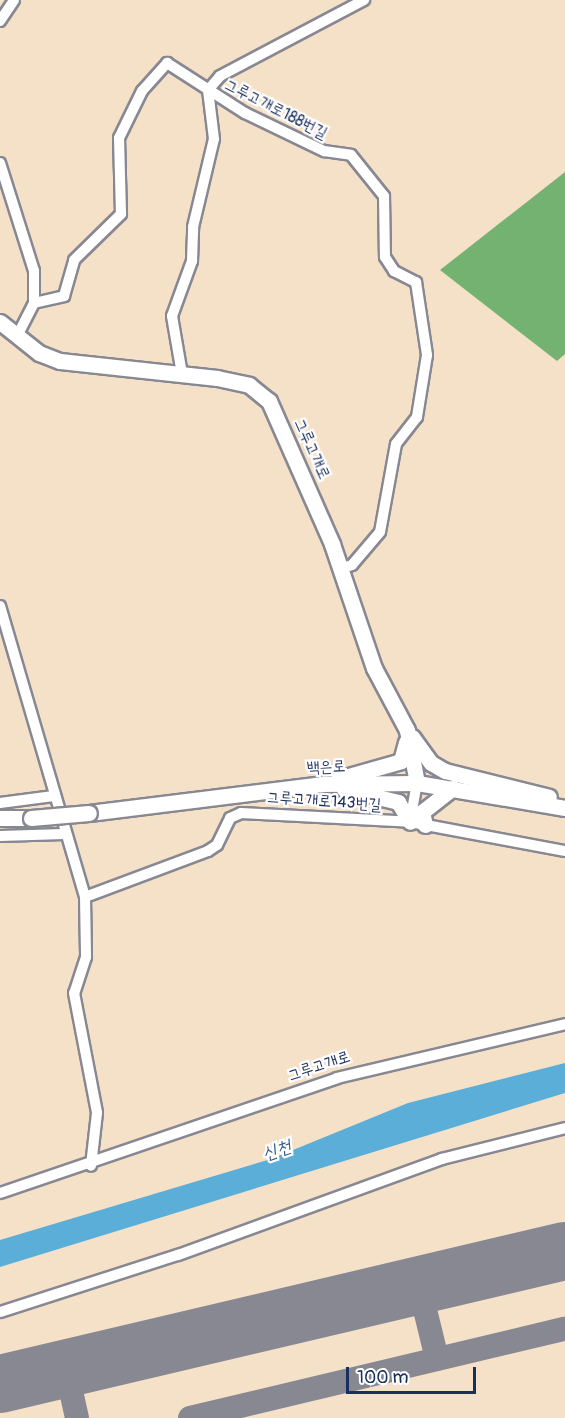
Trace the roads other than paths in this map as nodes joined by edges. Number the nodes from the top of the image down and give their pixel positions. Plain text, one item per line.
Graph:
1 (14, 0) edge
2 (364, 0) edge
3 (0, 21) edge
4 (208, 90) junction
5 (0, 162) edge
6 (34, 303) junction
7 (0, 322) edge
8 (18, 335) junction
9 (182, 374) junction
10 (340, 569) junction
11 (0, 606) edge
12 (406, 730) junction
13 (321, 783) junction
14 (417, 783) junction
15 (453, 788) junction
16 (54, 796) junction
17 (565, 802) edge
18 (0, 803) edge
19 (565, 808) edge
20 (0, 818) edge
21 (417, 823) junction
22 (64, 834) junction
23 (0, 836) edge
24 (565, 851) edge
25 (85, 897) junction
26 (565, 1024) edge
27 (565, 1128) edge
28 (91, 1166) junction
29 (0, 1193) edge
30 (0, 1312) edge

1 - 3 street
2 - 4 street, 그루고개로188번길
4 - 6 street, 그루고개로188번길
4 - 9 street
4 - 10 street, 그루고개로188번길
5 - 6 street
6 - 8 street
7 - 8 main road, 그루고개로
8 - 9 main road, 그루고개로
9 - 10 main road, 그루고개로
10 - 12 main road, 그루고개로
11 - 16 street
12 - 13 main road
12 - 14 main road, 그루고개로
12 - 17 main road
13 - 14 main road, 백은로
13 - 20 main road, 백은로, bridge
13 - 21 main road
14 - 15 main road, 백은로
14 - 21 street
15 - 19 main road, 백은로
15 - 21 main road
16 - 18 street
16 - 22 street
21 - 24 street
21 - 25 street, 그루고개로143번길
22 - 23 street
22 - 25 street
25 - 28 street
26 - 28 street, 그루고개로
27 - 30 street
28 - 29 street

